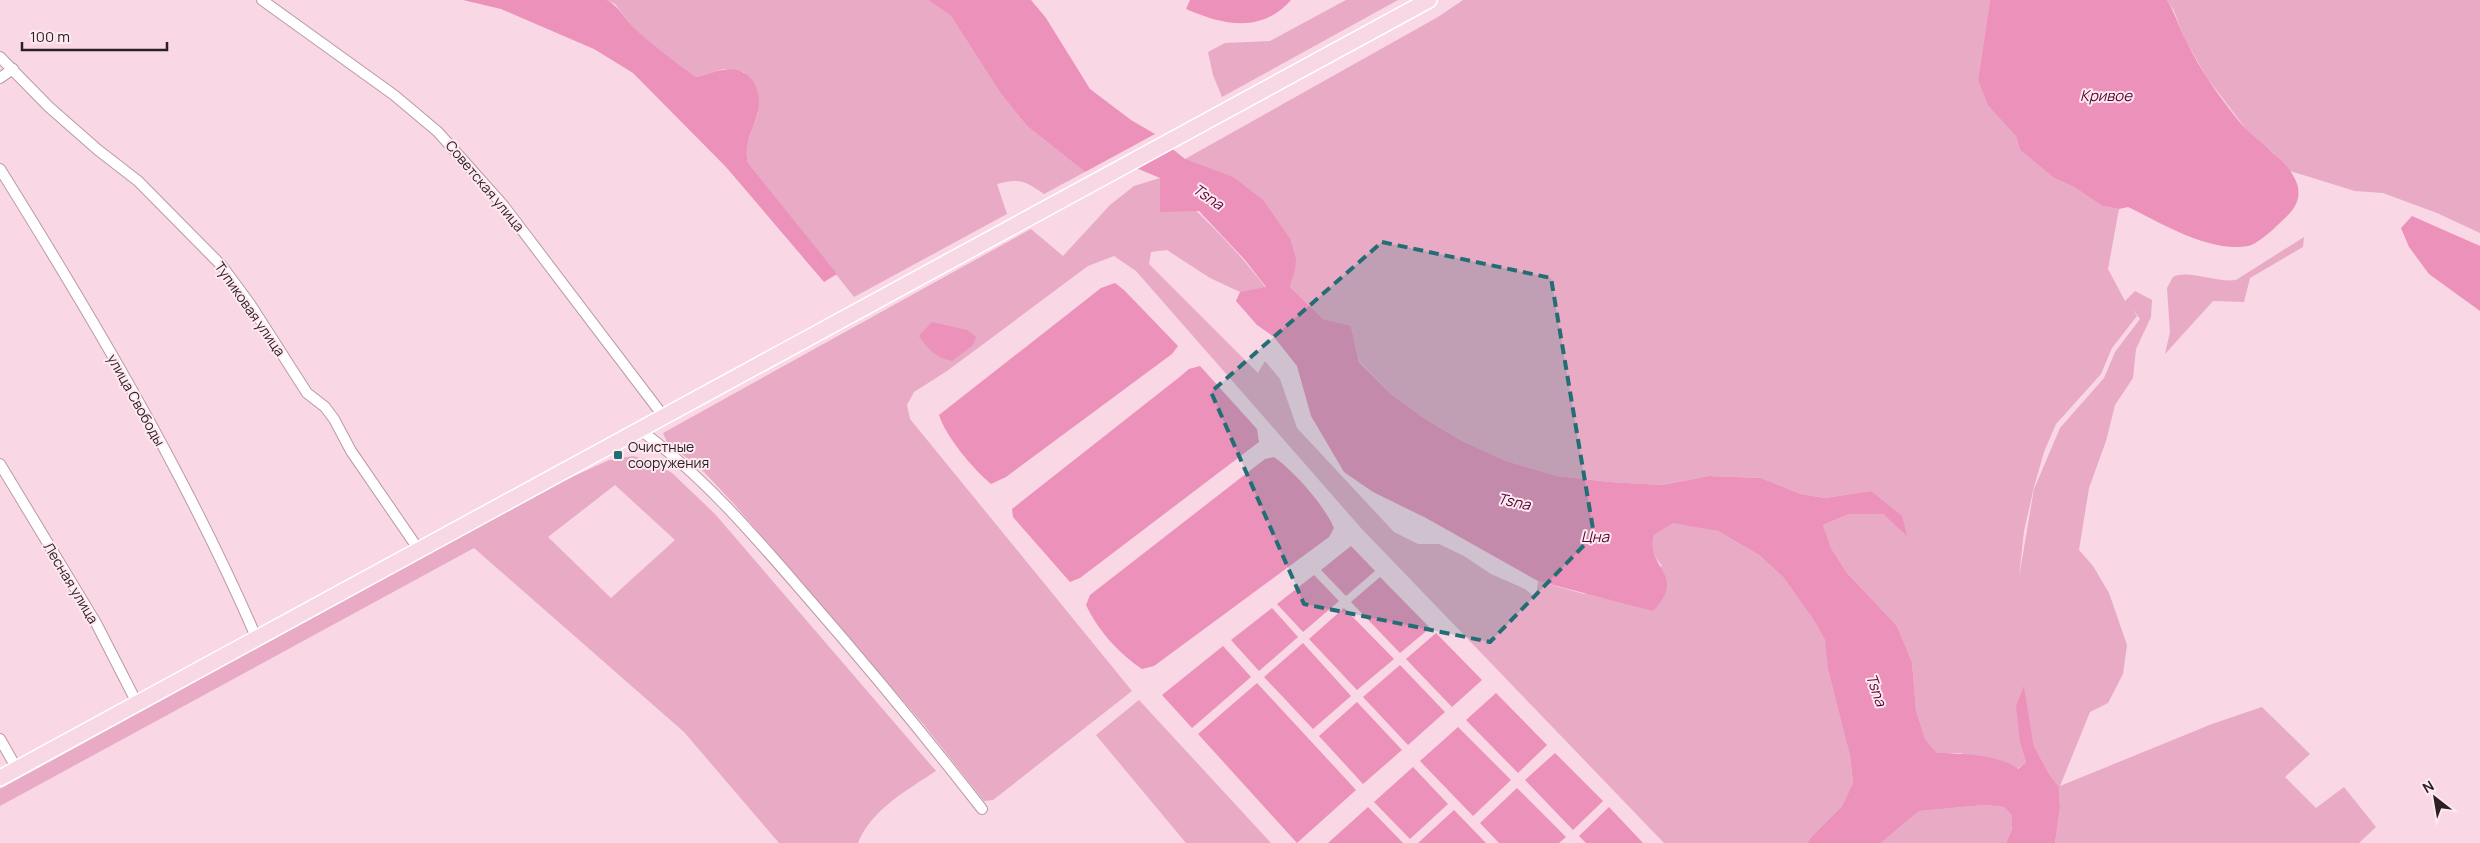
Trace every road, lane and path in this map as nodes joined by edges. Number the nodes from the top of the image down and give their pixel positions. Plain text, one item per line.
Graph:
1 (262, 0) edge
2 (1429, 0) edge
3 (0, 57) edge
4 (13, 70) junction
5 (0, 78) edge
6 (0, 169) edge
7 (664, 417) junction
8 (640, 430) junction
9 (0, 464) edge
10 (419, 550) junction
11 (257, 638) junction
12 (137, 703) junction
13 (0, 739) edge
14 (17, 769) junction
15 (0, 778) edge
16 (982, 809) dead end

1 - 7 street, Советская улица
2 - 7 main road
3 - 4 street, Тупиковая улица
4 - 5 street
4 - 10 street, Тупиковая улица
6 - 11 street, улица Свободы
7 - 8 main road
8 - 10 main road
8 - 16 street
9 - 12 street, Лесная улица
10 - 11 main road
11 - 12 main road
12 - 14 main road
13 - 14 street
14 - 15 main road

